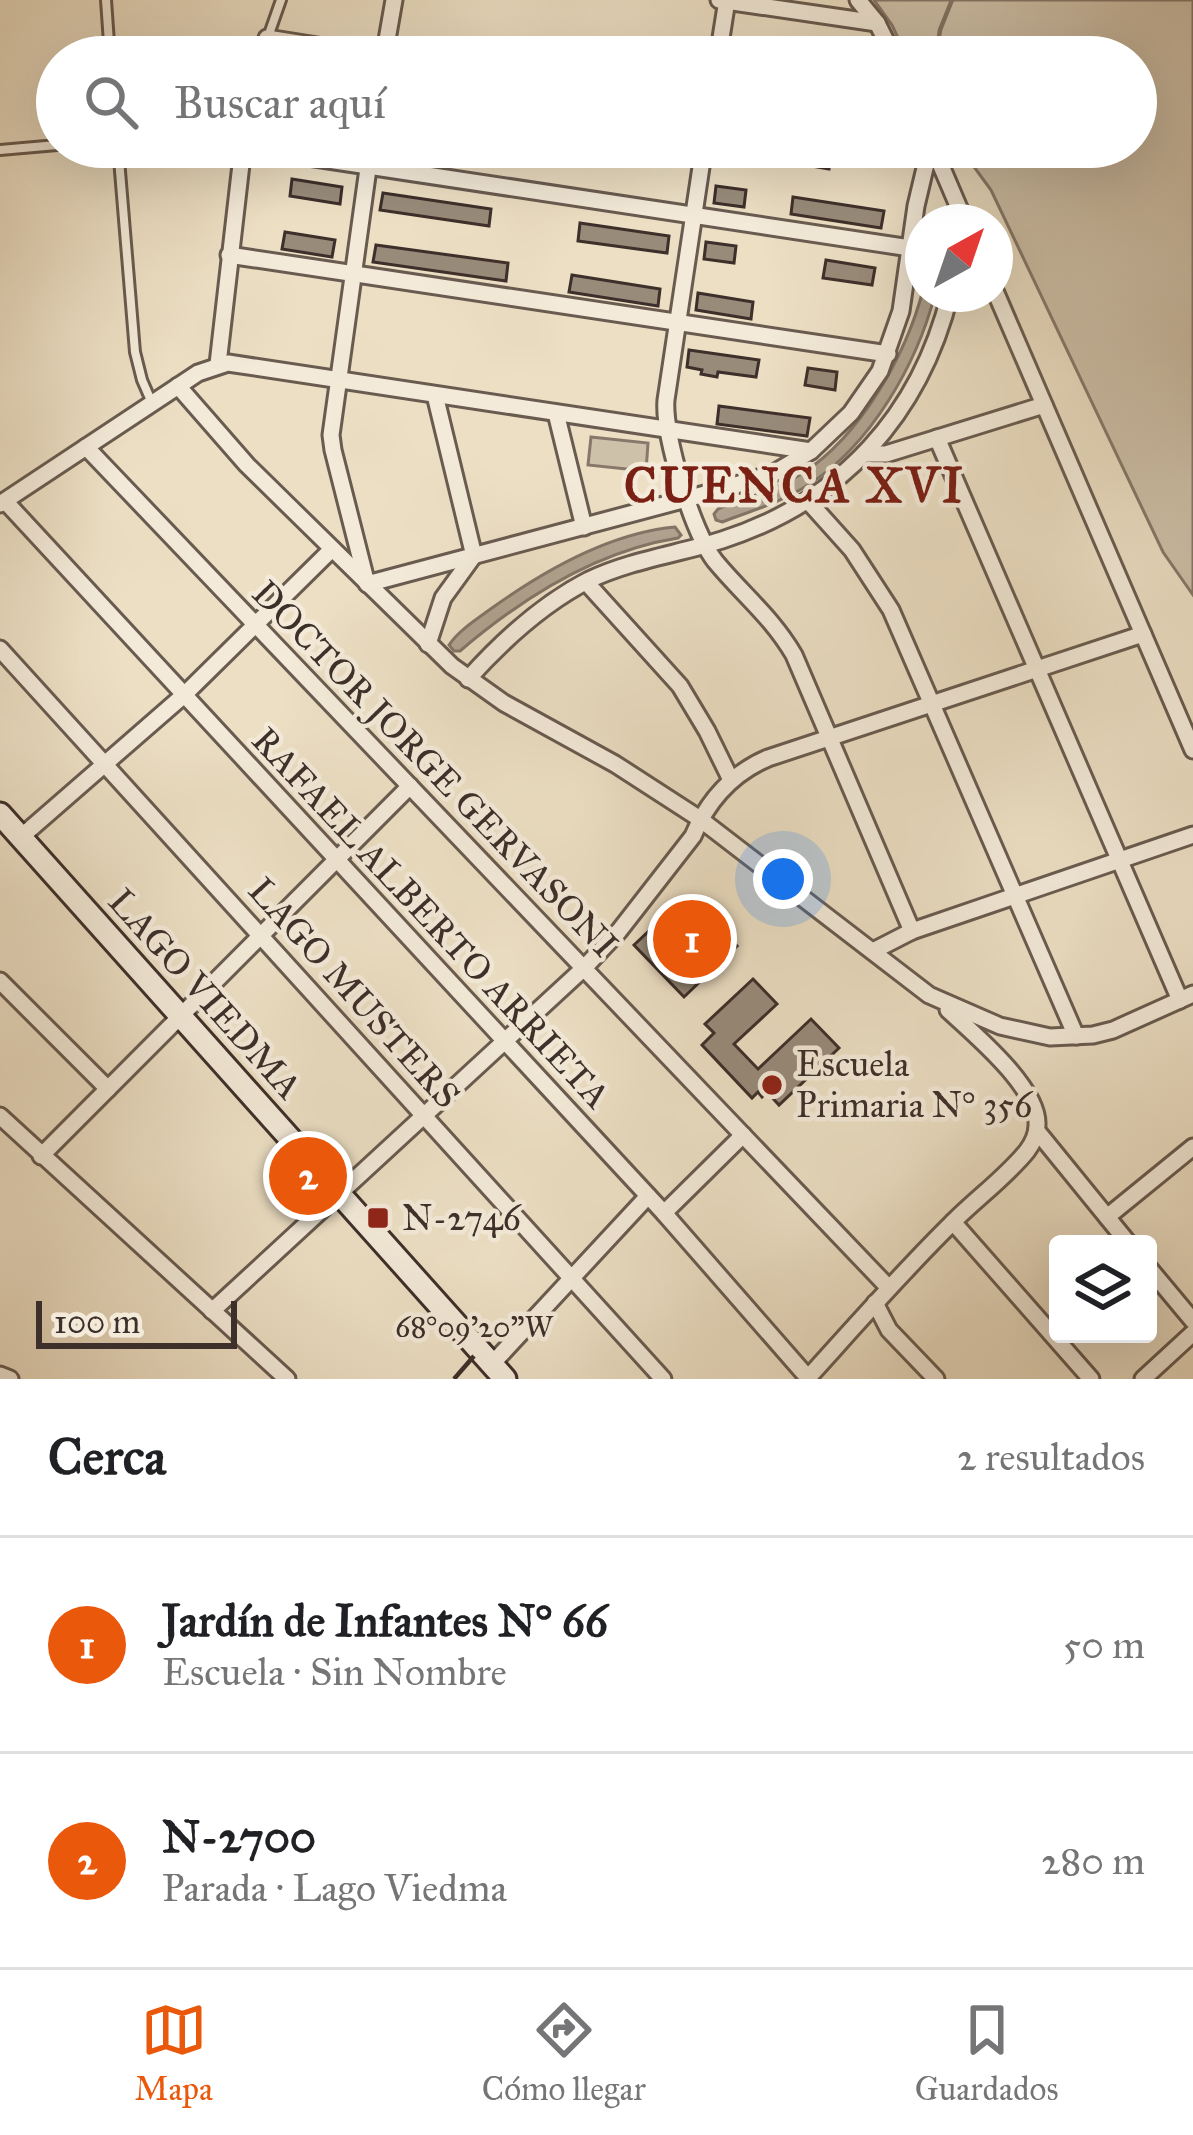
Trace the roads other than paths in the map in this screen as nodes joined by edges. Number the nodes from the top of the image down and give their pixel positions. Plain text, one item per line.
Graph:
1 (106, 0) edge
2 (280, 0) edge
3 (394, 0) edge
4 (724, 0) edge
5 (858, 0) edge
6 (877, 23) junction
7 (109, 36) edge
8 (269, 36) edge
9 (388, 36) edge
10 (720, 36) edge
11 (884, 36) edge
12 (36, 146) edge
13 (0, 149) edge
14 (120, 168) edge
15 (239, 168) edge
16 (369, 168) edge
17 (388, 168) edge
18 (701, 168) edge
19 (929, 168) edge
20 (941, 168) edge
21 (923, 204) edge
22 (957, 204) edge
23 (694, 215) junction
24 (905, 241) edge
25 (229, 255) junction
26 (353, 274) junction
27 (905, 294) edge
28 (946, 312) edge
29 (1004, 312) edge
30 (677, 322) junction
31 (888, 354) junction
32 (218, 364) junction
33 (338, 381) junction
34 (178, 386) junction
35 (435, 395) junction
36 (152, 404) junction
37 (1044, 405) junction
38 (556, 413) junction
39 (668, 430) junction
40 (937, 438) junction
41 (86, 447) junction
42 (811, 451) junction
43 (864, 454) junction
44 (687, 499) junction
45 (808, 501) junction
46 (2, 503) edge
47 (584, 526) junction
48 (705, 545) junction
49 (332, 549) junction
50 (474, 556) junction
51 (586, 582) junction
52 (367, 584) junction
53 (256, 624) junction
54 (1143, 634) junction
55 (428, 644) junction
56 (0, 649) edge
57 (1037, 669) junction
58 (468, 679) junction
59 (184, 694) junction
60 (933, 704) junction
61 (830, 737) junction
62 (1193, 750) edge
63 (106, 765) junction
64 (731, 780) junction
65 (410, 785) junction
66 (700, 819) junction
67 (8, 828) edge
68 (1193, 835) edge
69 (336, 860) junction
70 (1119, 860) junction
71 (1015, 896) junction
72 (912, 931) junction
73 (261, 936) junction
74 (873, 951) junction
75 (584, 968) junction
76 (0, 981) edge
77 (929, 995) junction
78 (1187, 997) edge
79 (181, 1016) junction
80 (1076, 1036) junction
81 (504, 1041) junction
82 (108, 1089) junction
83 (424, 1115) junction
84 (0, 1116) edge
85 (1037, 1131) junction
86 (743, 1135) junction
87 (1191, 1153) edge
88 (41, 1156) junction
89 (339, 1194) junction
90 (648, 1196) junction
91 (664, 1213) junction
92 (1107, 1217) junction
93 (953, 1222) junction
94 (1122, 1235) edge
95 (572, 1278) junction
96 (1157, 1278) edge
97 (890, 1288) junction
98 (875, 1303) junction
99 (212, 1311) junction
100 (1193, 1321) edge
101 (1193, 1333) edge
102 (498, 1371) edge
103 (0, 1375) edge
104 (10, 1379) edge
105 (287, 1379) edge
106 (663, 1379) edge
107 (808, 1379) edge
108 (936, 1379) edge
109 (1091, 1379) edge
110 (1143, 1379) edge

1 - 7 lane
2 - 8 lane
3 - 9 street
4 - 6 street
4 - 10 street
5 - 6 street
6 - 11 street
12 - 13 lane
14 - 36 lane
15 - 25 street
16 - 26 street
17 - 23 street
18 - 23 street
19 - 21 street
20 - 22 street
23 - 24 street
23 - 30 street
25 - 26 street
25 - 32 street
26 - 30 street
26 - 33 street
27 - 31 street
28 - 43 street
29 - 37 street
30 - 31 street
30 - 39 street
31 - 42 street
32 - 33 street
32 - 34 street
33 - 35 street
33 - 52 street
34 - 36 street
34 - 49 street
35 - 38 street
35 - 50 street
36 - 41 street
37 - 40 street
37 - 54 street
38 - 39 street
38 - 47 street
39 - 42 street
39 - 44 street
40 - 43 street
40 - 57 street
41 - 46 street
41 - 53 street, DOCTOR JORGE GERVASONI
42 - 44 street
43 - 45 street
44 - 47 street
44 - 48 street
45 - 48 street
45 - 60 street
46 - 59 street, RAFAEL ALBERTO ARRIETA
47 - 50 street
48 - 51 street
48 - 61 street
49 - 52 street
49 - 53 street
50 - 52 street
50 - 55 street
51 - 58 street
51 - 64 street
52 - 55 street
53 - 59 street
53 - 65 street, DOCTOR JORGE GERVASONI
54 - 57 street
54 - 62 street
55 - 58 street
56 - 63 street, LAGO MUSTERS
57 - 60 street
57 - 70 street
58 - 66 street
59 - 63 street
59 - 69 street, RAFAEL ALBERTO ARRIETA
60 - 61 street
60 - 71 street
61 - 64 street
61 - 72 street
63 - 67 street
63 - 73 street, LAGO MUSTERS
64 - 66 street
65 - 69 street
65 - 75 street, DOCTOR JORGE GERVASONI
66 - 74 street
66 - 75 street
67 - 79 main road, LAGO VIEDMA
68 - 70 street
69 - 73 street
69 - 81 street, RAFAEL ALBERTO ARRIETA
70 - 71 street
70 - 78 street
71 - 72 street
71 - 80 street
72 - 74 street
73 - 79 street
73 - 83 street, LAGO MUSTERS
74 - 77 street
75 - 81 street
75 - 86 street, DOCTOR JORGE GERVASONI
76 - 82 street
77 - 80 street
77 - 85 street
78 - 80 street
79 - 82 street
79 - 89 main road, LAGO VIEDMA
81 - 83 street
81 - 90 street, RAFAEL ALBERTO ARRIETA
82 - 88 street
83 - 89 street
83 - 95 street, LAGO MUSTERS
84 - 88 street
85 - 92 street
85 - 93 street
86 - 91 street
86 - 97 street, DOCTOR JORGE GERVASONI
87 - 92 street
88 - 99 street
89 - 99 street
89 - 102 main road, LAGO VIEDMA
90 - 91 street, RAFAEL ALBERTO ARRIETA
90 - 95 street
91 - 107 street, RAFAEL ALBERTO ARRIETA
92 - 94 street
93 - 97 street
93 - 109 street
95 - 102 street
95 - 106 street, LAGO MUSTERS
96 - 100 street
97 - 98 street
98 - 107 street
98 - 108 street
99 - 105 street
101 - 110 street
103 - 104 street

